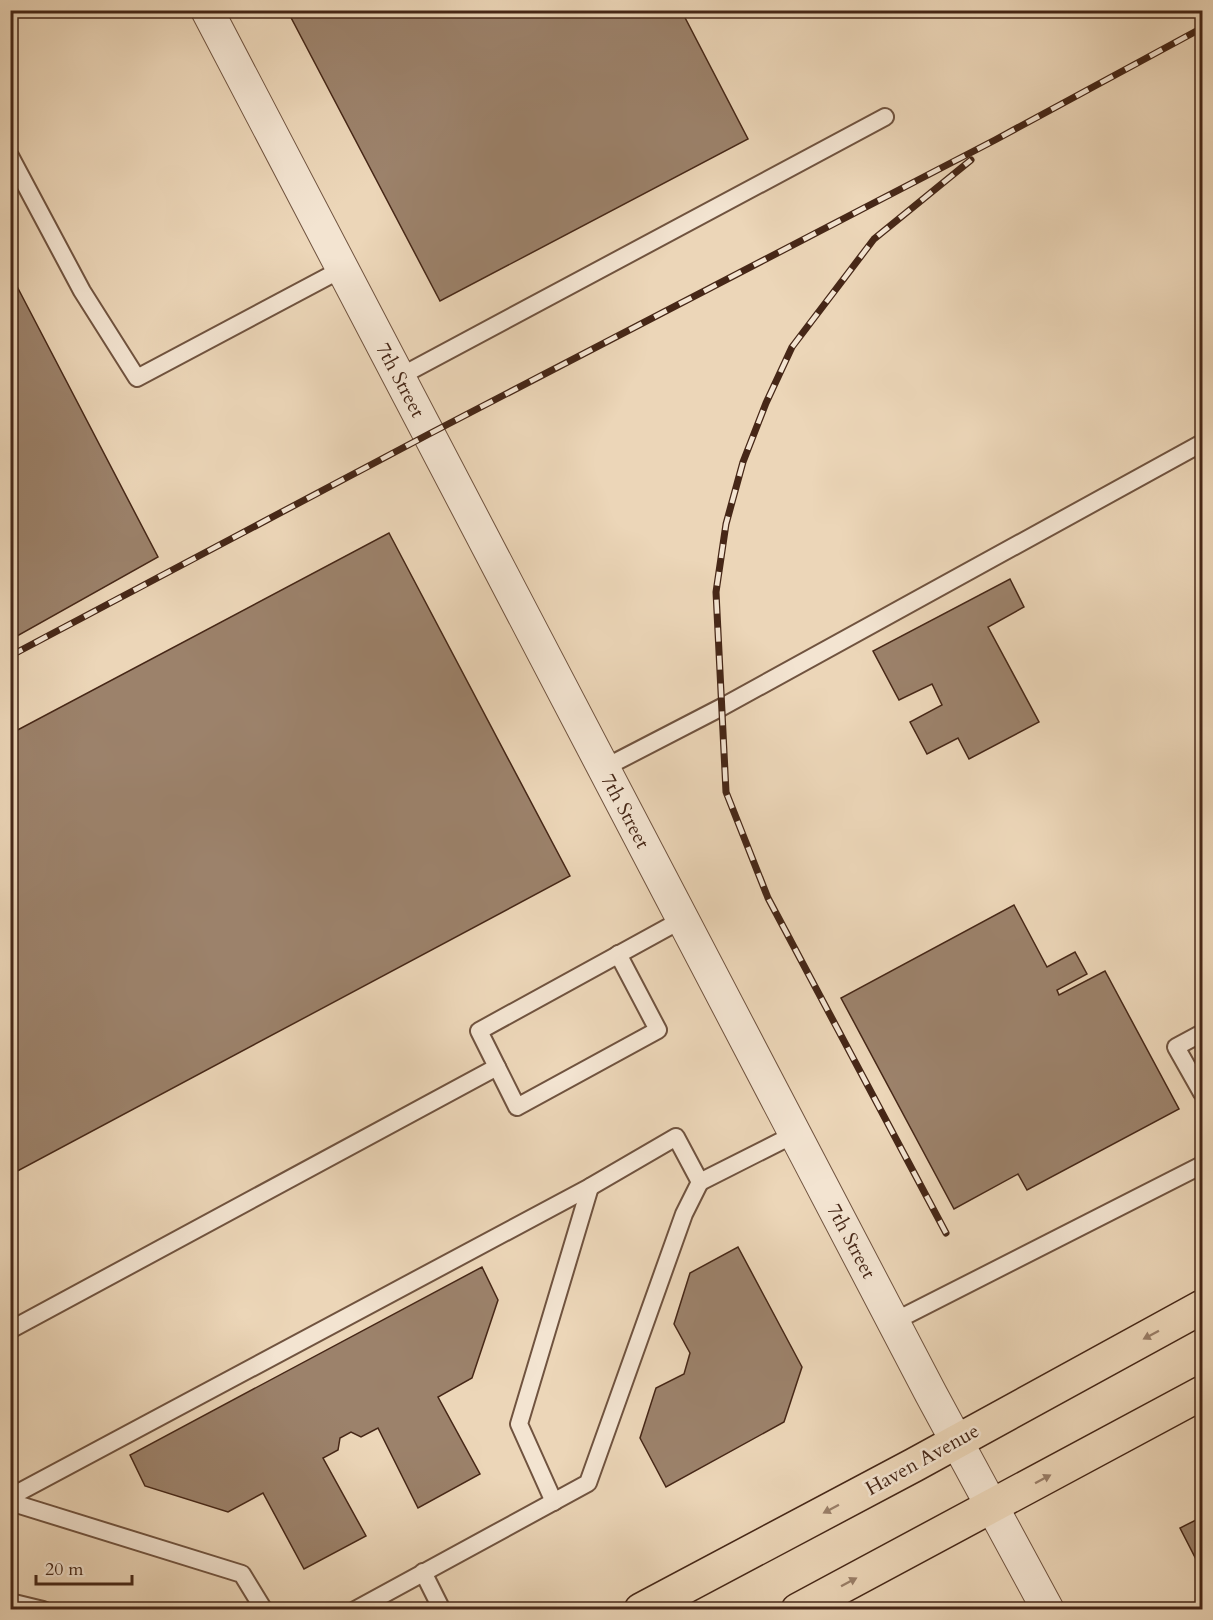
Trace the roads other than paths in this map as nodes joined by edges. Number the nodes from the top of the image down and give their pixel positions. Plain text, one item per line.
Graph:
1 (207, 10) edge
2 (885, 117) dead end
3 (10, 156) edge
4 (342, 270) junction
5 (399, 377) junction
6 (1203, 443) edge
7 (604, 768) junction
8 (683, 919) junction
9 (618, 954) junction
10 (1203, 1033) edge
11 (497, 1067) junction
12 (1203, 1094) edge
13 (795, 1134) junction
14 (1203, 1165) edge
15 (700, 1182) junction
16 (590, 1187) junction
17 (1203, 1307) edge
18 (893, 1322) junction
19 (10, 1330) edge
20 (1203, 1393) edge
21 (956, 1441) junction
22 (10, 1499) edge
23 (554, 1502) junction
24 (992, 1507) junction
25 (423, 1572) junction
26 (10, 1602) edge
27 (43, 1610) edge
28 (264, 1610) edge
29 (355, 1610) edge
30 (442, 1610) edge
31 (641, 1610) edge
32 (798, 1610) edge
33 (1048, 1610) edge

1 - 4 street, 7th Street
2 - 5 lane
3 - 4 lane
4 - 5 street, 7th Street
5 - 7 street, 7th Street
6 - 7 lane
7 - 8 street, 7th Street
8 - 9 lane
8 - 13 street, 7th Street
9 - 11 lane
9 - 11 lane
10 - 12 lane
11 - 19 lane
13 - 15 lane
13 - 18 street, 7th Street
14 - 18 lane
15 - 16 lane
15 - 23 lane
16 - 22 lane
16 - 23 lane
17 -> 21 main road, Haven Avenue
18 - 21 street, 7th Street
24 -> 20 main road
21 - 24 street, 7th Street
21 -> 31 main road, Haven Avenue
22 - 28 lane
23 - 25 lane
32 -> 24 main road
24 - 33 street, 7th Street
25 - 29 lane
25 - 30 lane
26 - 27 lane

